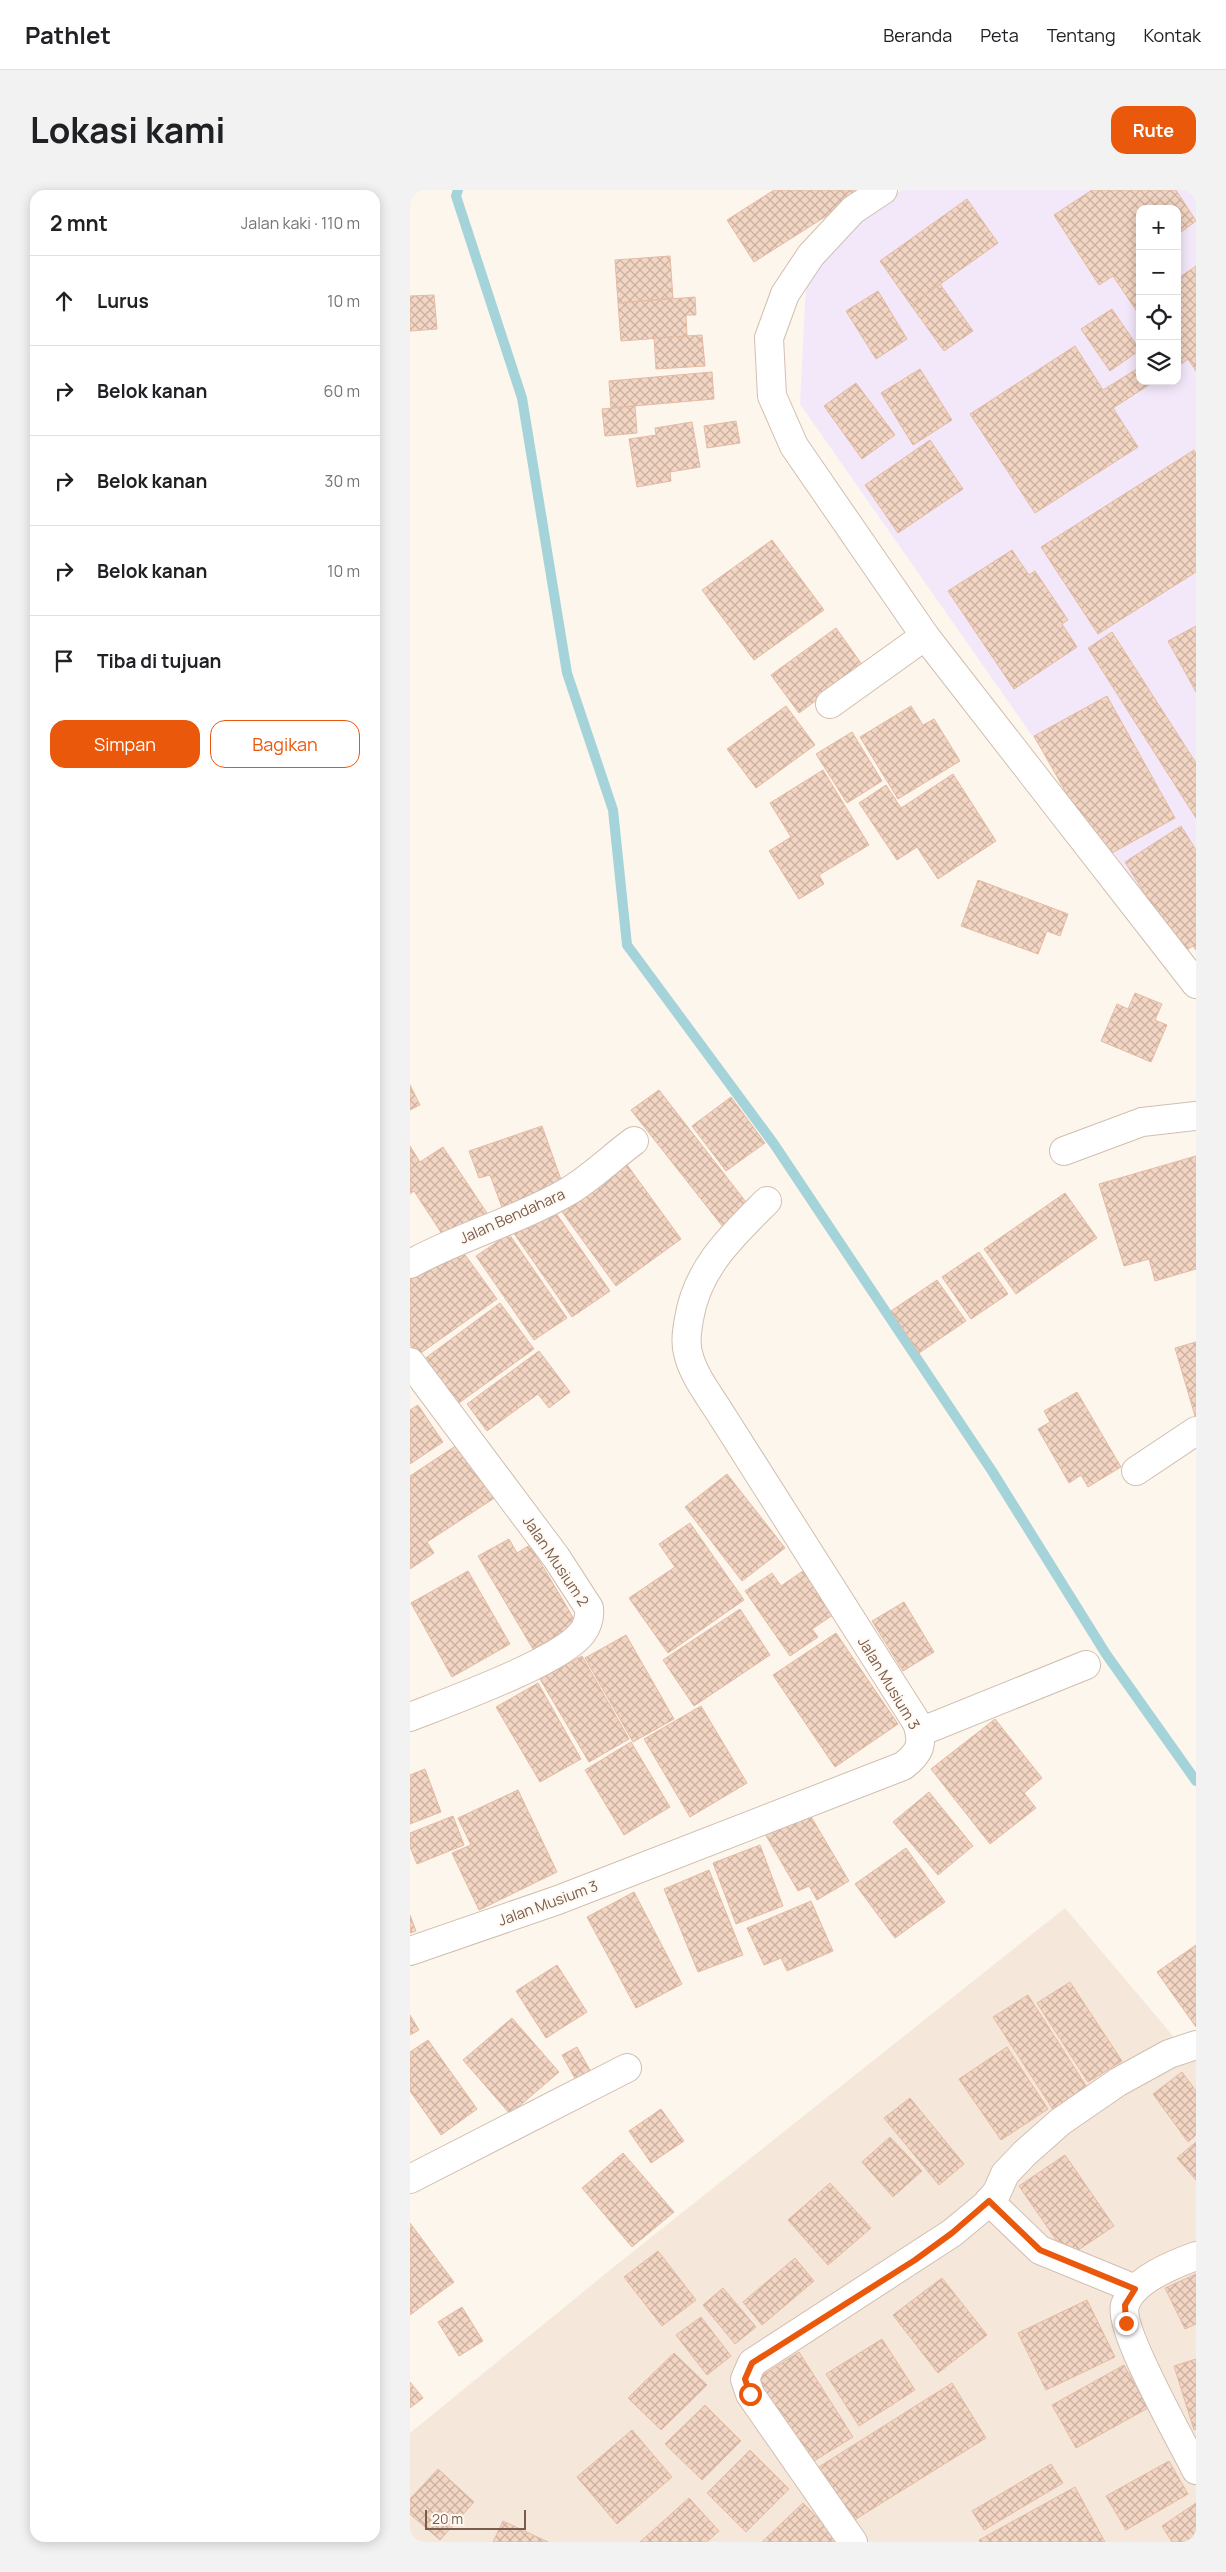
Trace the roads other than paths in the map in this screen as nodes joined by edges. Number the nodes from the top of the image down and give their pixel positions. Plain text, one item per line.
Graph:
1 (883, 190) edge
2 (925, 636) junction
3 (830, 704) dead end
4 (1196, 984) edge
5 (1196, 1116) edge
6 (634, 1141) dead end
7 (1064, 1151) dead end
8 (767, 1201) dead end
9 (410, 1264) edge
10 (410, 1362) edge
11 (1196, 1430) edge
12 (1136, 1471) dead end
13 (1086, 1666) dead end
14 (410, 1717) edge
15 (920, 1732) junction
16 (410, 1951) edge
17 (1196, 2045) edge
18 (627, 2068) dead end
19 (410, 2179) edge
20 (989, 2201) junction
21 (1196, 2256) edge
22 (1135, 2289) junction
23 (1196, 2470) edge
24 (854, 2542) edge

1 - 2 street
2 - 3 street
2 - 4 street
5 - 7 street
6 - 9 street, Jalan Bendahara
8 - 15 street, Jalan Musium 3
10 - 14 street, Jalan Musium 2
11 - 12 street
13 - 15 street
15 - 16 street, Jalan Musium 3
17 - 20 street
18 - 19 street
20 - 22 street
20 - 24 street
21 - 22 street
22 - 23 street

